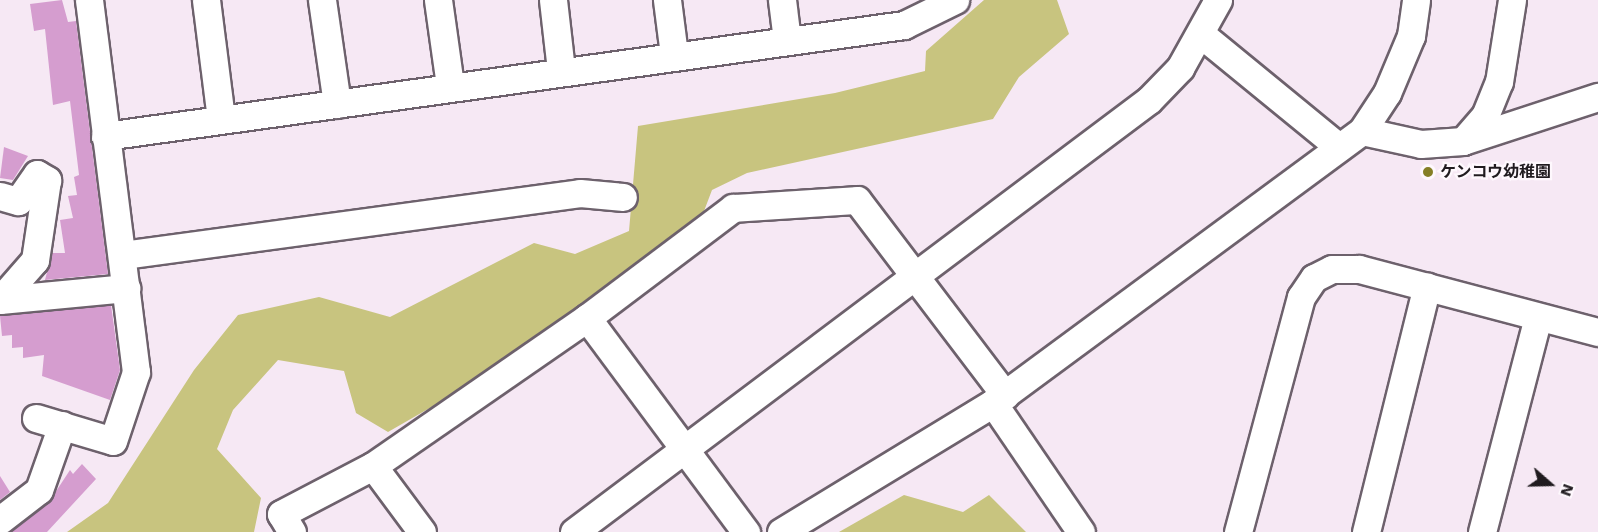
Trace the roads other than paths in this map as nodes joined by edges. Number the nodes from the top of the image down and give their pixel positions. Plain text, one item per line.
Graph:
1 (89, 0) edge
2 (206, 0) edge
3 (322, 0) edge
4 (438, 0) edge
5 (553, 0) edge
6 (667, 0) edge
7 (782, 0) edge
8 (955, 0) edge
9 (1416, 0) edge
10 (1512, 0) edge
11 (902, 12) edge
12 (1207, 12) edge
13 (787, 40) junction
14 (674, 55) junction
15 (561, 70) junction
16 (450, 85) junction
17 (1598, 97) edge
18 (337, 104) junction
19 (221, 119) junction
20 (1362, 130) junction
21 (105, 136) junction
22 (1463, 141) junction
23 (1339, 147) junction
24 (0, 196) edge
25 (622, 197) dead end
26 (123, 255) junction
27 (917, 273) junction
28 (1427, 286) junction
29 (126, 288) junction
30 (0, 300) edge
31 (1538, 317) junction
32 (587, 318) junction
33 (1598, 332) edge
34 (999, 399) junction
35 (36, 418) dead end
36 (62, 425) junction
37 (684, 449) junction
38 (373, 466) junction
39 (0, 520) edge
40 (1083, 531) edge
41 (292, 532) edge
42 (422, 532) edge
43 (574, 532) edge
44 (746, 532) edge
45 (782, 532) edge
46 (1238, 532) edge
47 (1366, 532) edge
48 (1482, 532) edge

1 - 21 street
2 - 19 street
3 - 18 street
4 - 16 street
5 - 15 street
6 - 14 street
7 - 13 street
8 - 11 street
9 - 20 street
10 - 22 street
11 - 13 street
12 - 23 street
12 - 27 street
13 - 14 street
14 - 15 street
15 - 16 street
16 - 18 street
17 - 22 street
18 - 19 street
19 - 21 street
20 - 22 street
20 - 23 street
21 - 26 street
23 - 34 street
24 - 30 street
25 - 26 street
26 - 29 street
27 - 32 street
27 - 34 street
27 - 37 street
28 - 31 street
28 - 46 street
28 - 47 street
29 - 30 street
29 - 36 street
31 - 33 street
31 - 48 street
32 - 37 street
32 - 38 street
34 - 40 street
34 - 45 street
35 - 36 street
36 - 39 street
37 - 43 street
37 - 44 street
38 - 41 street
38 - 42 street

